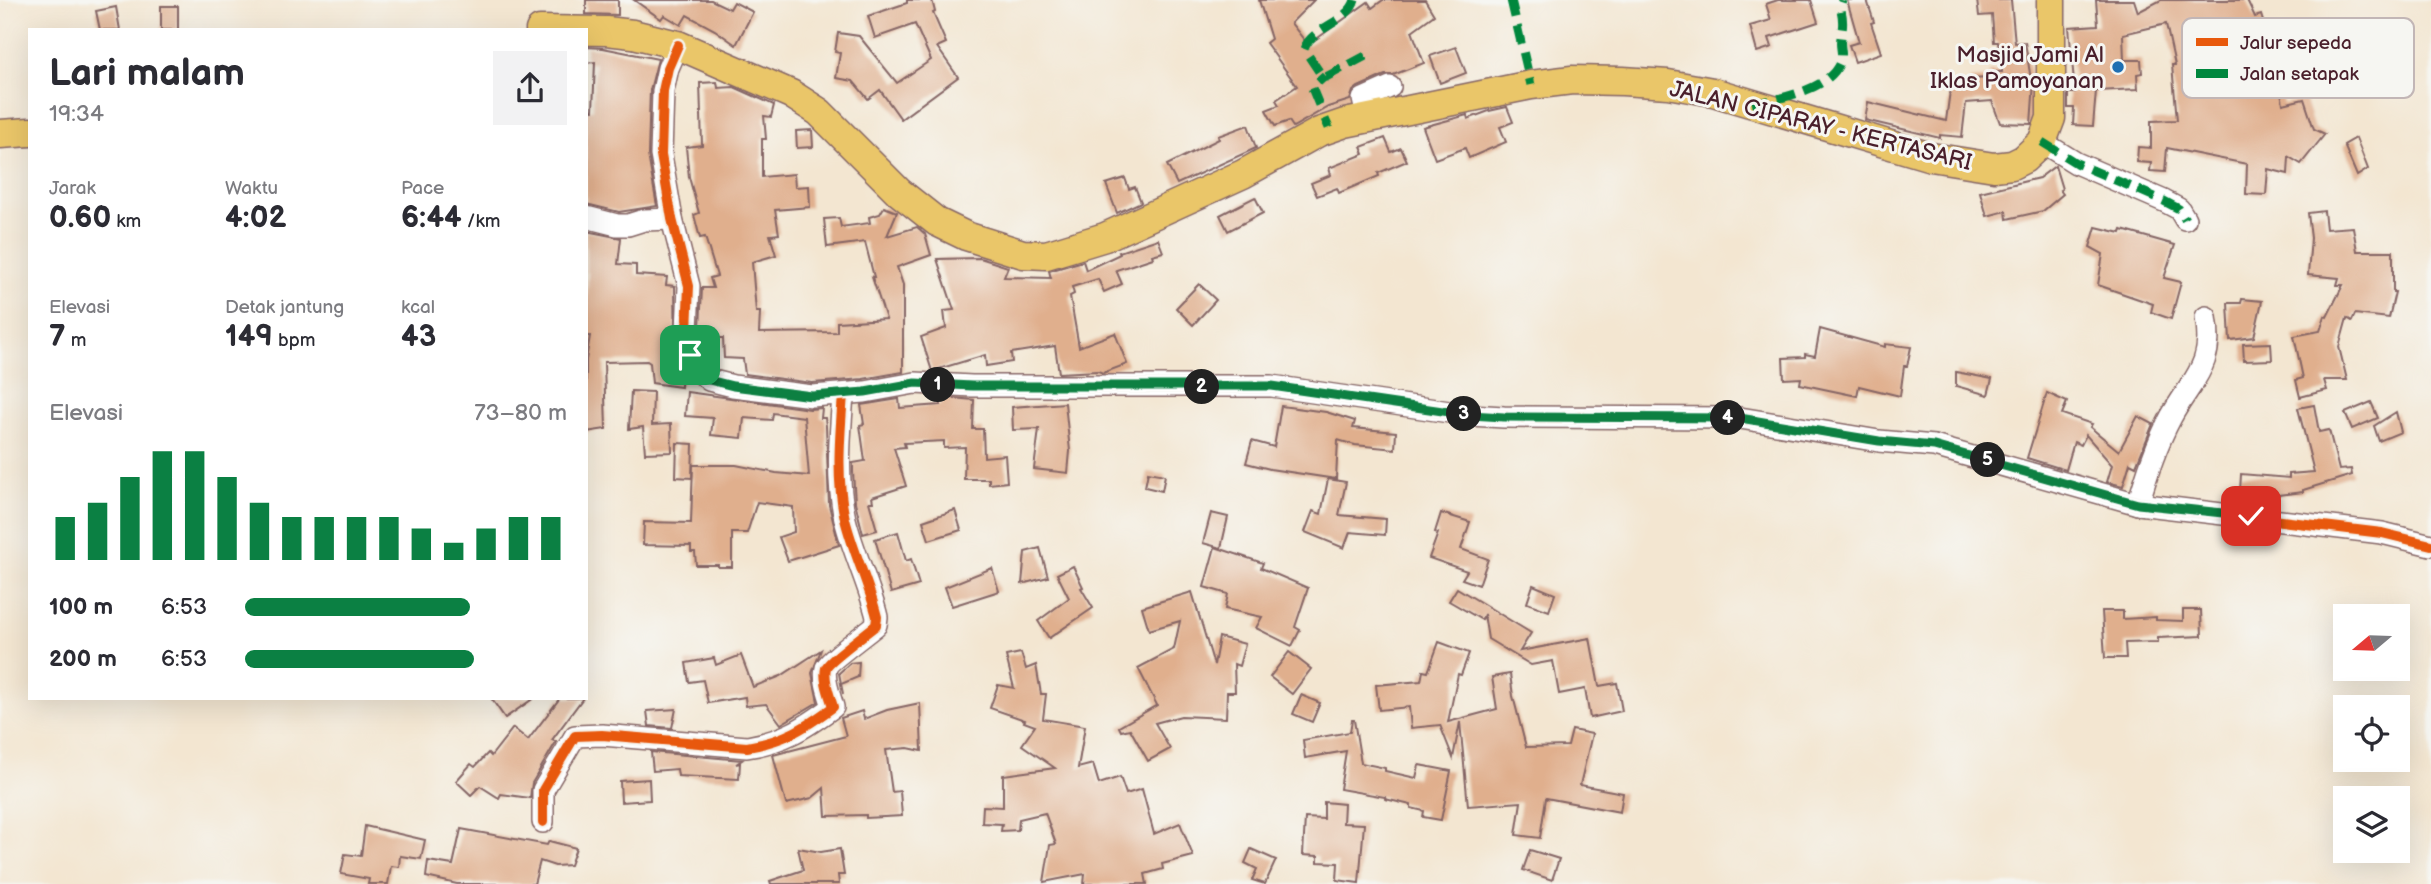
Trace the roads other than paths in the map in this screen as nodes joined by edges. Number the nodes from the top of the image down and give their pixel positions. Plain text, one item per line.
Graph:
1 (2051, 0) edge
2 (588, 29) edge
3 (678, 45) junction
4 (1390, 87) dead end
5 (1367, 117) junction
6 (28, 132) edge
7 (0, 134) edge
8 (2042, 142) junction
9 (588, 218) edge
10 (672, 219) junction
11 (2185, 219) dead end
12 (2206, 317) dead end
13 (843, 395) junction
14 (2138, 504) junction
15 (2431, 545) edge
16 (543, 822) dead end

1 - 8 main road
2 - 3 main road, JALAN CIPARAY - KERTASARI
3 - 5 main road, JALAN CIPARAY - KERTASARI
3 - 10 street
4 - 5 street
5 - 8 main road, JALAN CIPARAY - KERTASARI
6 - 7 main road
8 - 11 street
9 - 10 street
10 - 13 street
12 - 14 street
13 - 14 street
13 - 16 street
14 - 15 street

